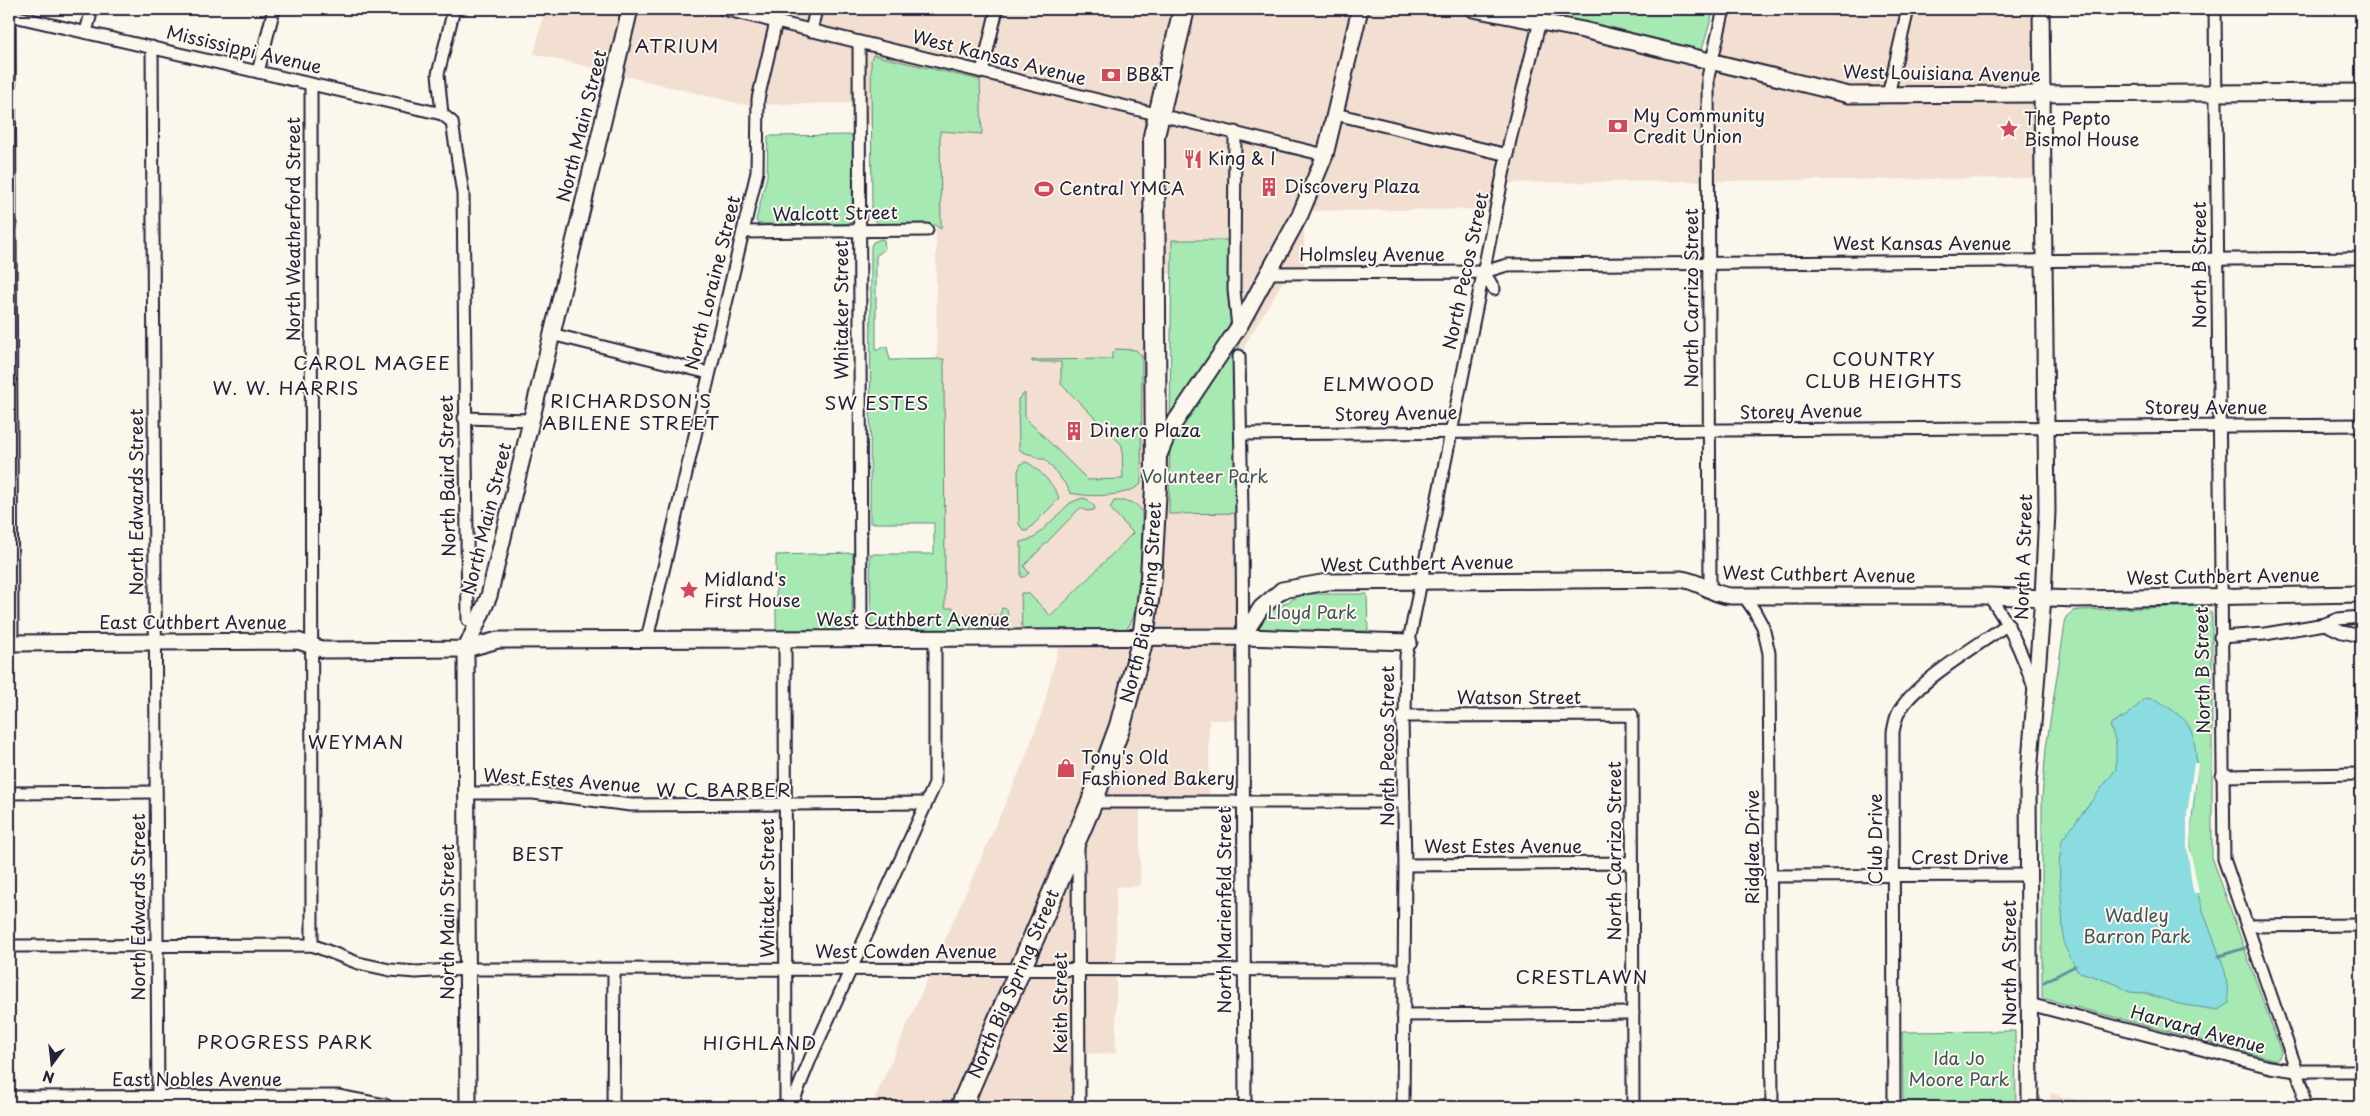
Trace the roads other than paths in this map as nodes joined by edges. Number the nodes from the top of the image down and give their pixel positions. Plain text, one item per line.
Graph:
1 (92, 9) edge
2 (274, 9) edge
3 (454, 9) edge
4 (630, 9) edge
5 (723, 9) edge
6 (816, 9) edge
7 (997, 9) edge
8 (1184, 9) edge
9 (1360, 9) edge
10 (1472, 9) edge
11 (1724, 9) edge
12 (1908, 9) edge
13 (2041, 9) edge
14 (2215, 9) edge
15 (9, 15) edge
16 (1541, 16) edge
17 (776, 22) junction
18 (811, 30) junction
19 (86, 32) junction
20 (859, 42) junction
21 (152, 47) junction
22 (1712, 61) junction
23 (258, 72) junction
24 (982, 72) junction
25 (311, 84) junction
26 (2361, 92) edge
27 (2216, 93) junction
28 (2041, 94) junction
29 (1888, 95) junction
30 (442, 114) junction
31 (1160, 114) junction
32 (1335, 114) junction
33 (1235, 132) junction
34 (1325, 155) junction
35 (1508, 155) junction
36 (927, 230) dead end
37 (859, 231) junction
38 (743, 232) junction
39 (2361, 258) edge
40 (2218, 259) junction
41 (2043, 261) junction
42 (1709, 263) junction
43 (1484, 272) junction
44 (1269, 273) junction
45 (1494, 289) dead end
46 (1238, 328) junction
47 (552, 334) junction
48 (10, 339) edge
49 (1239, 356) dead end
50 (709, 373) junction
51 (464, 418) junction
52 (531, 420) junction
53 (2218, 425) junction
54 (2361, 425) edge
55 (2045, 427) junction
56 (1710, 430) junction
57 (1452, 431) junction
58 (1241, 434) junction
59 (1156, 462) junction
60 (1422, 582) junction
61 (1710, 590) junction
62 (2361, 594) edge
63 (2220, 595) junction
64 (1744, 596) junction
65 (1989, 596) junction
66 (2043, 597) junction
67 (2361, 617) edge
68 (468, 620) dead end
69 (2008, 624) junction
70 (2325, 624) junction
71 (2361, 636) edge
72 (2220, 637) junction
73 (860, 638) junction
74 (936, 638) junction
75 (1143, 638) junction
76 (647, 639) junction
77 (785, 639) junction
78 (156, 642) junction
79 (1409, 642) junction
80 (11, 643) edge
81 (1243, 644) junction
82 (311, 646) junction
83 (466, 649) junction
84 (2034, 689) junction
85 (1632, 715) joint
86 (1405, 716) junction
87 (2361, 774) edge
88 (2222, 776) junction
89 (156, 792) junction
90 (9, 793) edge
91 (466, 793) junction
92 (1092, 802) junction
93 (1243, 802) junction
94 (1404, 802) junction
95 (785, 804) junction
96 (926, 804) junction
97 (1078, 839) junction
98 (1632, 863) junction
99 (1405, 865) junction
100 (1894, 875) junction
101 (2029, 875) junction
102 (1771, 876) junction
103 (2361, 924) edge
104 (2248, 926) junction
105 (312, 945) junction
106 (9, 946) edge
107 (157, 946) junction
108 (468, 969) junction
109 (614, 970) junction
110 (786, 970) junction
111 (851, 970) junction
112 (1020, 970) junction
113 (1078, 970) junction
114 (1244, 970) junction
115 (1404, 970) junction
116 (2030, 1004) junction
117 (1633, 1013) junction
118 (1403, 1015) junction
119 (2361, 1070) edge
120 (2296, 1071) junction
121 (9, 1099) edge
122 (158, 1103) edge
123 (385, 1107) edge
124 (468, 1107) edge
125 (614, 1107) edge
126 (786, 1107) edge
127 (791, 1107) edge
128 (961, 1107) edge
129 (1079, 1107) edge
130 (1245, 1107) edge
131 (1402, 1107) edge
132 (1633, 1107) edge
133 (1772, 1107) edge
134 (1894, 1107) edge
135 (2030, 1107) edge
136 (2303, 1107) edge

1 - 19 street
2 - 23 street
3 - 30 street, North Baird Street
4 - 47 street, North Main Street
5 - 17 street, West Kansas Avenue
6 - 18 street
7 - 24 street
8 - 31 highway, North Big Spring Street
9 - 32 street
10 - 16 street, West Louisiana Avenue
11 - 22 street, North Carrizo Street
12 - 29 street
13 - 28 street, North A Street
14 - 27 street, North B Street
15 - 19 street, Mississippi Avenue
15 - 48 street
16 - 22 street, West Louisiana Avenue
16 - 35 street, North Pecos Street
17 - 18 street, West Kansas Avenue
17 - 38 street, North Loraine Street
18 - 20 street, West Kansas Avenue
19 - 21 street, Mississippi Avenue
20 - 24 street, West Kansas Avenue
20 - 37 street, Whitaker Street
21 - 23 street, Mississippi Avenue
21 - 78 street, North Edwards Street
22 - 29 street, West Louisiana Avenue
22 - 42 street, North Carrizo Street
23 - 25 street, Mississippi Avenue
24 - 31 street, West Kansas Avenue
25 - 30 street, Mississippi Avenue
25 - 82 street, North Weatherford Street
26 - 27 street, West Louisiana Avenue
27 - 28 street, West Louisiana Avenue
27 - 40 street, North B Street
28 - 29 street, West Louisiana Avenue
28 - 41 street, North A Street
30 - 51 street, North Baird Street
31 - 33 street, West Kansas Avenue
31 - 59 highway, North Big Spring Street
32 - 34 street
32 - 35 street
33 - 34 street, West Kansas Avenue
33 - 46 street
34 - 44 street
35 - 43 street, North Pecos Street
36 - 37 street, Walcott Street
37 - 38 street, Walcott Street
37 - 73 street, Whitaker Street
38 - 50 street, North Loraine Street
39 - 40 street, West Kansas Avenue
40 - 41 street, West Kansas Avenue
40 - 53 street, North B Street
41 - 42 street, West Kansas Avenue
41 - 55 street, North A Street
42 - 43 street, West Kansas Avenue
42 - 56 street, North Carrizo Street
43 - 44 street, Holmsley Avenue
43 - 45 street
43 - 57 street, North Pecos Street
44 - 46 street
46 - 59 street
47 - 50 street
47 - 52 street, North Main Street
48 - 80 street
49 - 58 street, North Marienfeld Street
50 - 76 street, North Loraine Street
51 - 52 street
51 - 68 street, North Baird Street
52 - 83 street, North Main Street
53 - 54 street, Storey Avenue
53 - 55 street, Storey Avenue
53 - 63 street, North B Street
55 - 56 street, Storey Avenue
55 - 66 street, North A Street
56 - 57 street, Storey Avenue
56 - 61 street, North Carrizo Street
57 - 58 street, Storey Avenue
57 - 60 street, North Pecos Street
58 - 81 street, North Marienfeld Street
59 - 75 highway, North Big Spring Street
60 - 61 street, West Cuthbert Avenue
60 - 79 street, North Pecos Street
60 - 81 street, West Cuthbert Avenue
61 - 64 street, West Cuthbert Avenue
62 - 63 street, West Cuthbert Avenue
63 - 66 street, West Cuthbert Avenue
63 - 72 street, North B Street
64 - 65 street, West Cuthbert Avenue
64 - 102 street, Ridglea Drive
65 - 66 street, West Cuthbert Avenue
65 - 69 street
66 - 84 street, North A Street
67 - 70 street
69 - 84 street
69 - 100 street, Club Drive
70 - 71 street
70 - 72 street
72 - 88 street, North B Street
73 - 74 street, West Cuthbert Avenue
73 - 77 street, West Cuthbert Avenue
74 - 75 street, West Cuthbert Avenue
74 - 96 street
75 - 81 street, West Cuthbert Avenue
75 - 92 highway, North Big Spring Street
76 - 77 street, West Cuthbert Avenue
76 - 83 street, West Cuthbert Avenue
77 - 95 street, Whitaker Street
78 - 80 street, East Cuthbert Avenue
78 - 82 street, East Cuthbert Avenue
78 - 89 street, North Edwards Street
79 - 81 street, West Cuthbert Avenue
79 - 86 street, North Pecos Street
81 - 93 street, North Marienfeld Street
82 - 83 street, East Cuthbert Avenue
82 - 105 street, North Weatherford Street
83 - 91 street, North Main Street
84 - 101 street, North A Street
85 - 86 street, Watson Street
85 - 98 street, North Carrizo Street
86 - 94 street, North Pecos Street
87 - 88 street
88 - 104 street, North B Street
89 - 90 street
89 - 107 street, North Edwards Street
91 - 95 street, West Estes Avenue
91 - 108 street, North Main Street
92 - 93 street
92 - 97 highway, North Big Spring Street
93 - 94 street
93 - 114 street, North Marienfeld Street
94 - 99 street, North Pecos Street
95 - 96 street, West Estes Avenue
95 - 110 street, Whitaker Street
96 - 111 street
97 - 112 highway, North Big Spring Street
97 - 113 street, Keith Street
98 - 99 street, West Estes Avenue
98 - 117 street, North Carrizo Street
99 - 115 street, North Pecos Street
100 - 101 street, Crest Drive
100 - 102 street, Crest Drive
100 - 134 street, Club Drive
101 - 116 street, North A Street
102 - 133 street, Ridglea Drive
103 - 104 street
104 - 120 street, North B Street
105 - 107 street
105 - 108 street, West Cowden Avenue
106 - 107 street
107 - 122 street, North Edwards Street
108 - 109 street, West Cowden Avenue
108 - 124 street, North Main Street
109 - 110 street, West Cowden Avenue
109 - 125 street
110 - 111 street, West Cowden Avenue
110 - 126 street, Whitaker Street
111 - 112 street, West Cowden Avenue
111 - 127 street
112 - 113 street, West Cowden Avenue
112 - 128 highway, North Big Spring Street
113 - 114 street, West Cowden Avenue
113 - 129 street, Keith Street
114 - 115 street, West Cowden Avenue
114 - 130 street, North Marienfeld Street
115 - 118 street, North Pecos Street
116 - 120 street, Harvard Avenue
116 - 135 street, North A Street
117 - 118 street
117 - 132 street, North Carrizo Street
118 - 131 street, North Pecos Street
119 - 120 street, Harvard Avenue
120 - 136 street, North B Street
121 - 122 street, East Nobles Avenue
122 - 123 street, East Nobles Avenue

